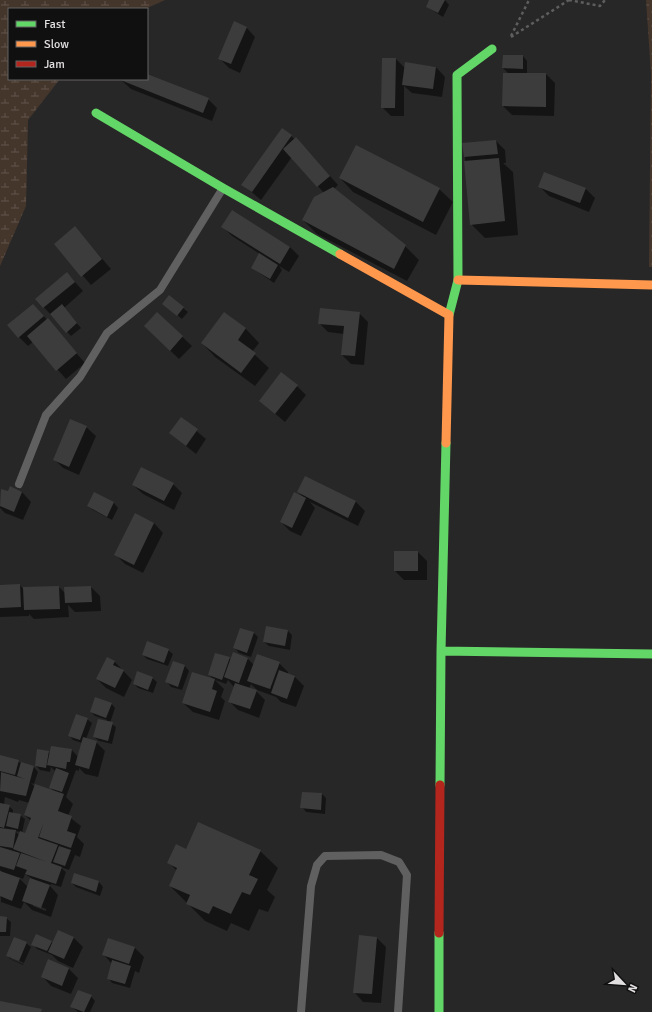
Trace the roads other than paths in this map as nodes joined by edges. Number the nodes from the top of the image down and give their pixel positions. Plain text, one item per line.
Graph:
1 (492, 49) road end
2 (96, 113) dead end
3 (223, 188) junction
4 (458, 280) junction
5 (652, 285) edge
6 (448, 315) junction
7 (19, 484) dead end
8 (442, 651) junction
9 (652, 654) edge
10 (301, 1012) edge
11 (398, 1012) edge
12 (439, 1012) edge

1 - 4 street
2 - 3 street
3 - 6 street
3 - 7 lane
4 - 5 street
4 - 6 street
6 - 8 street
8 - 9 street
8 - 12 street
10 - 11 lane

